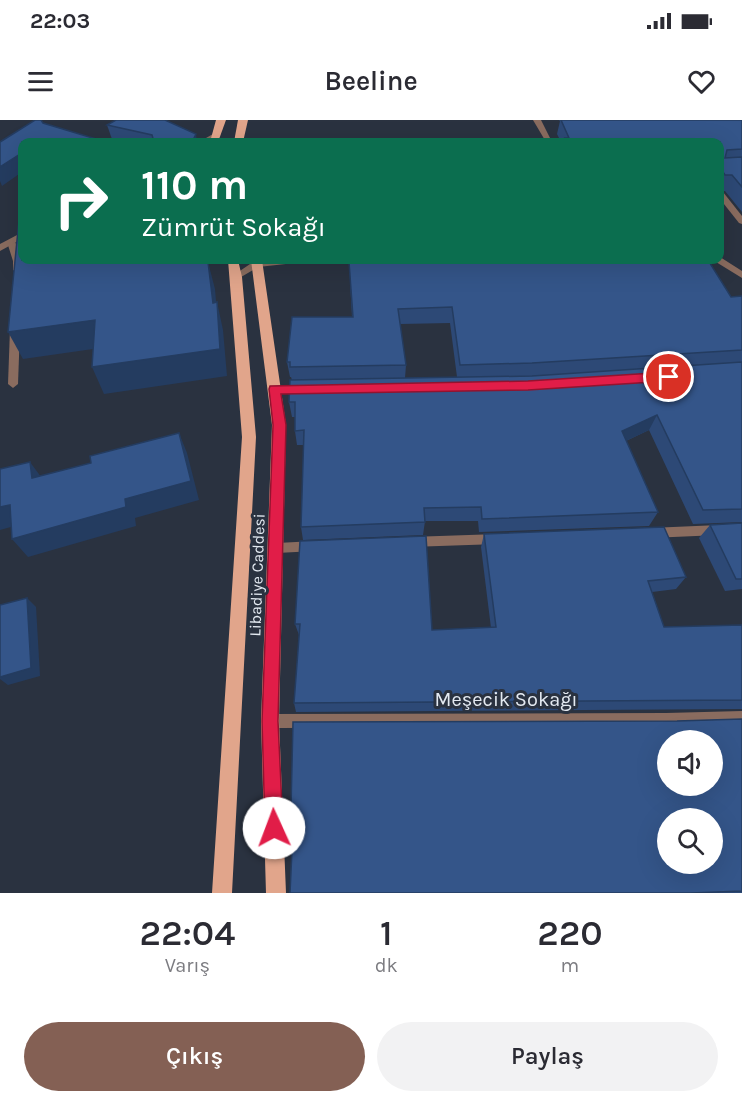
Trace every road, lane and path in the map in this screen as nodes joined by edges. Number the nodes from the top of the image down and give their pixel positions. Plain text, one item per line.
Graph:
1 (221, 120) edge
2 (243, 120) edge
3 (537, 120) edge
4 (215, 138) edge
5 (240, 138) edge
6 (547, 138) edge
7 (724, 199) edge
8 (742, 221) edge
9 (0, 236) edge
10 (18, 238) edge
11 (11, 242) junction
12 (0, 248) edge
13 (724, 263) edge
14 (234, 264) edge
15 (253, 264) edge
16 (256, 264) edge
17 (741, 273) edge
18 (236, 277) junction
19 (17, 283) edge
20 (16, 316) edge
21 (13, 384) dead end
22 (742, 529) edge
23 (635, 534) edge
24 (515, 538) edge
25 (396, 543) edge
26 (324, 546) edge
27 (277, 548) junction
28 (742, 717) edge
29 (270, 721) junction
30 (222, 893) edge
31 (276, 893) edge

1 - 4 main road
2 - 5 main road
3 - 6 street
7 - 8 street
9 - 11 street
10 - 11 street
11 - 12 street
11 - 19 street
13 - 17 street
14 - 18 main road, Libadiye Caddesi
15 - 18 street
16 - 27 main road, Libadiye Caddesi
18 - 30 main road, Libadiye Caddesi
20 - 21 street
22 - 23 street
24 - 25 street
26 - 27 street
27 - 29 main road, Libadiye Caddesi
28 - 29 street, Meşecik Sokağı
29 - 31 main road, Libadiye Caddesi

